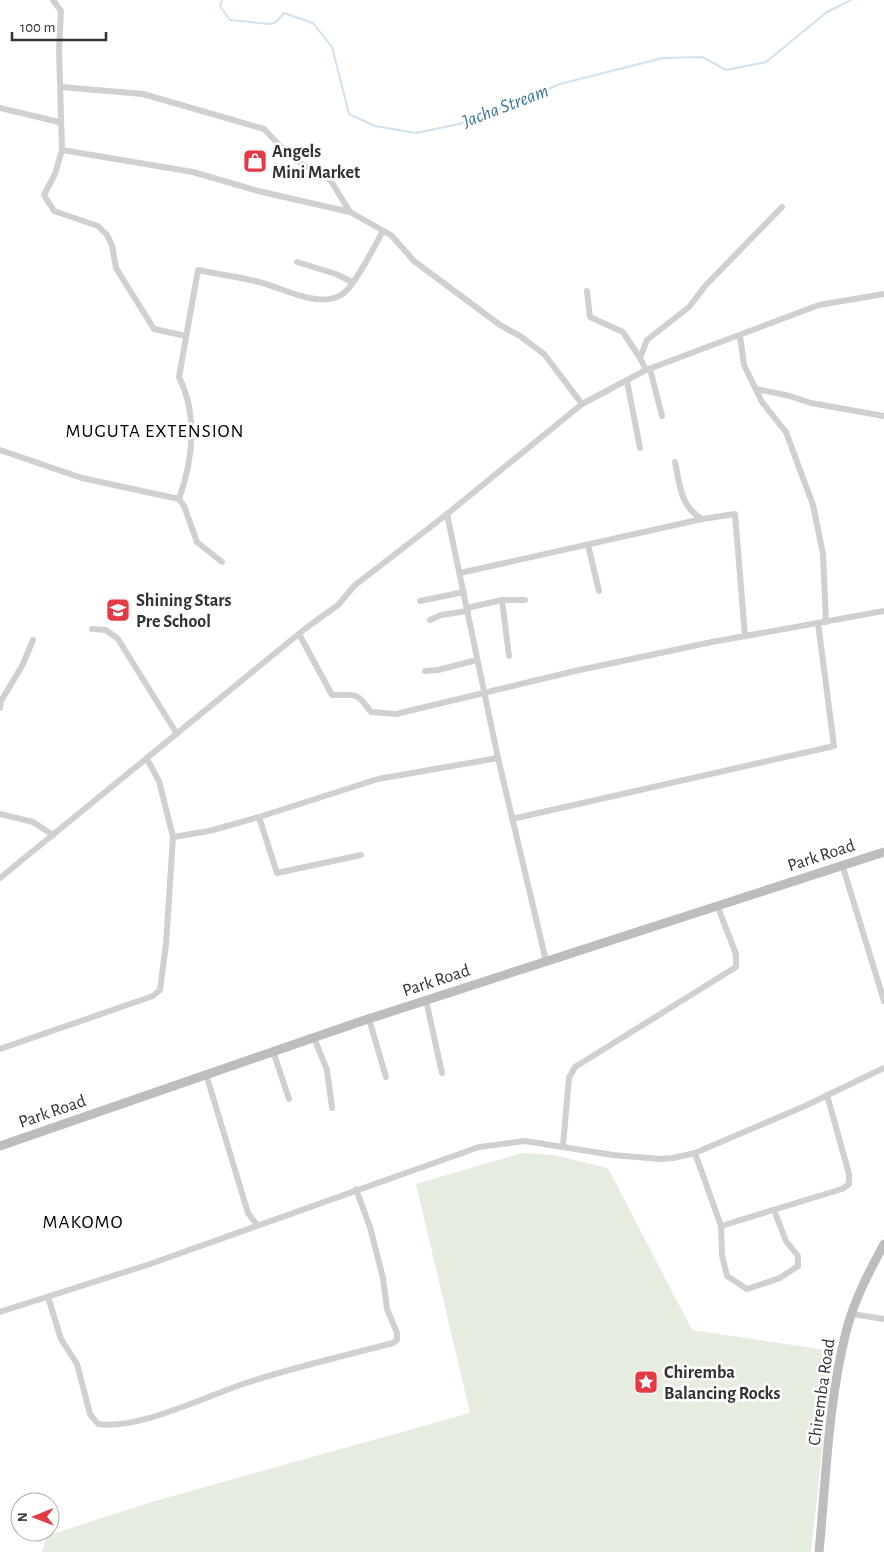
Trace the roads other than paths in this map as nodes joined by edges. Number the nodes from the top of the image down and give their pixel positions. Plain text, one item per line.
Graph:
1 (53, 0) edge
2 (61, 87) junction
3 (0, 108) edge
4 (59, 122) junction
5 (62, 150) junction
6 (782, 207) dead end
7 (350, 212) junction
8 (383, 231) junction
9 (297, 262) dead end
10 (352, 282) junction
11 (587, 291) dead end
12 (884, 294) edge
13 (186, 336) junction
14 (740, 336) junction
15 (640, 358) junction
16 (648, 370) junction
17 (627, 380) junction
18 (756, 389) junction
19 (582, 404) junction
20 (662, 416) dead end
21 (884, 416) edge
22 (640, 448) dead end
23 (0, 450) edge
24 (675, 462) dead end
25 (179, 499) junction
26 (447, 514) junction
27 (702, 520) junction
28 (588, 545) junction
29 (222, 562) dead end
30 (460, 573) junction
31 (599, 591) dead end
32 (464, 592) junction
33 (502, 600) junction
34 (525, 600) dead end
35 (420, 601) dead end
36 (467, 610) junction
37 (884, 611) edge
38 (430, 620) dead end
39 (826, 622) junction
40 (818, 623) junction
41 (92, 629) dead end
42 (299, 634) junction
43 (745, 636) junction
44 (33, 640) dead end
45 (509, 656) dead end
46 (477, 660) junction
47 (425, 671) dead end
48 (484, 695) junction
49 (0, 708) edge
50 (177, 734) junction
51 (498, 758) junction
52 (148, 759) junction
53 (0, 814) edge
54 (259, 817) junction
55 (512, 819) junction
56 (54, 835) junction
57 (173, 838) junction
58 (884, 852) edge
59 (361, 855) dead end
60 (842, 864) junction
61 (0, 878) edge
62 (717, 905) junction
63 (546, 961) junction
64 (426, 1000) junction
65 (884, 1001) edge
66 (369, 1018) junction
67 (314, 1038) junction
68 (0, 1049) edge
69 (273, 1052) junction
70 (884, 1068) edge
71 (442, 1073) dead end
72 (206, 1074) junction
73 (386, 1077) dead end
74 (827, 1095) junction
75 (289, 1099) dead end
76 (332, 1108) dead end
77 (563, 1145) junction
78 (0, 1146) edge
79 (695, 1153) junction
80 (356, 1189) junction
81 (774, 1210) junction
82 (257, 1225) junction
83 (721, 1226) junction
84 (884, 1244) edge
85 (48, 1296) junction
86 (0, 1312) edge
87 (852, 1314) junction
88 (883, 1321) edge
89 (819, 1552) edge

1 - 2 street
2 - 4 street
2 - 7 street
3 - 4 street
4 - 5 street
5 - 7 street
5 - 13 street
6 - 15 street
7 - 8 street
8 - 10 street
8 - 19 street
9 - 10 street
10 - 13 street
11 - 15 street
12 - 14 street
13 - 25 street
14 - 16 street
14 - 18 street
15 - 16 street
16 - 17 street
16 - 20 street
17 - 19 street
17 - 22 street
18 - 21 street
18 - 39 street
19 - 26 street
23 - 25 street
24 - 27 street
25 - 29 street
26 - 30 street
26 - 42 street
27 - 28 street
27 - 43 street
28 - 30 street
28 - 31 street
30 - 32 street
32 - 35 street
32 - 36 street
33 - 34 street
33 - 36 street
33 - 45 street
36 - 38 street
36 - 46 street
37 - 39 street
39 - 40 street
40 - 43 street
40 - 55 street
41 - 50 street
42 - 48 street
42 - 50 street
43 - 48 street
44 - 49 street
46 - 47 street
46 - 48 street
48 - 51 street
50 - 52 street
51 - 54 street
51 - 55 street
52 - 56 street
52 - 57 street
53 - 56 street
54 - 57 street
54 - 59 street
55 - 63 street
56 - 61 street
57 - 68 street
58 - 60 street, Park Road
60 - 62 street, Park Road
60 - 65 street
62 - 63 street, Park Road
62 - 77 street
63 - 64 street, Park Road
64 - 66 street, Park Road
64 - 71 street
66 - 67 street, Park Road
66 - 73 street
67 - 69 street, Park Road
67 - 76 street
69 - 72 street, Park Road
69 - 75 street
70 - 74 street
72 - 78 street, Park Road
72 - 82 street
74 - 79 street
74 - 81 street
77 - 79 street
77 - 80 street
79 - 83 street
80 - 82 street
80 - 85 street
81 - 83 street
81 - 83 street
82 - 85 street
84 - 87 street, Chiremba Road
85 - 86 street
87 - 88 street
87 - 89 street, Chiremba Road

